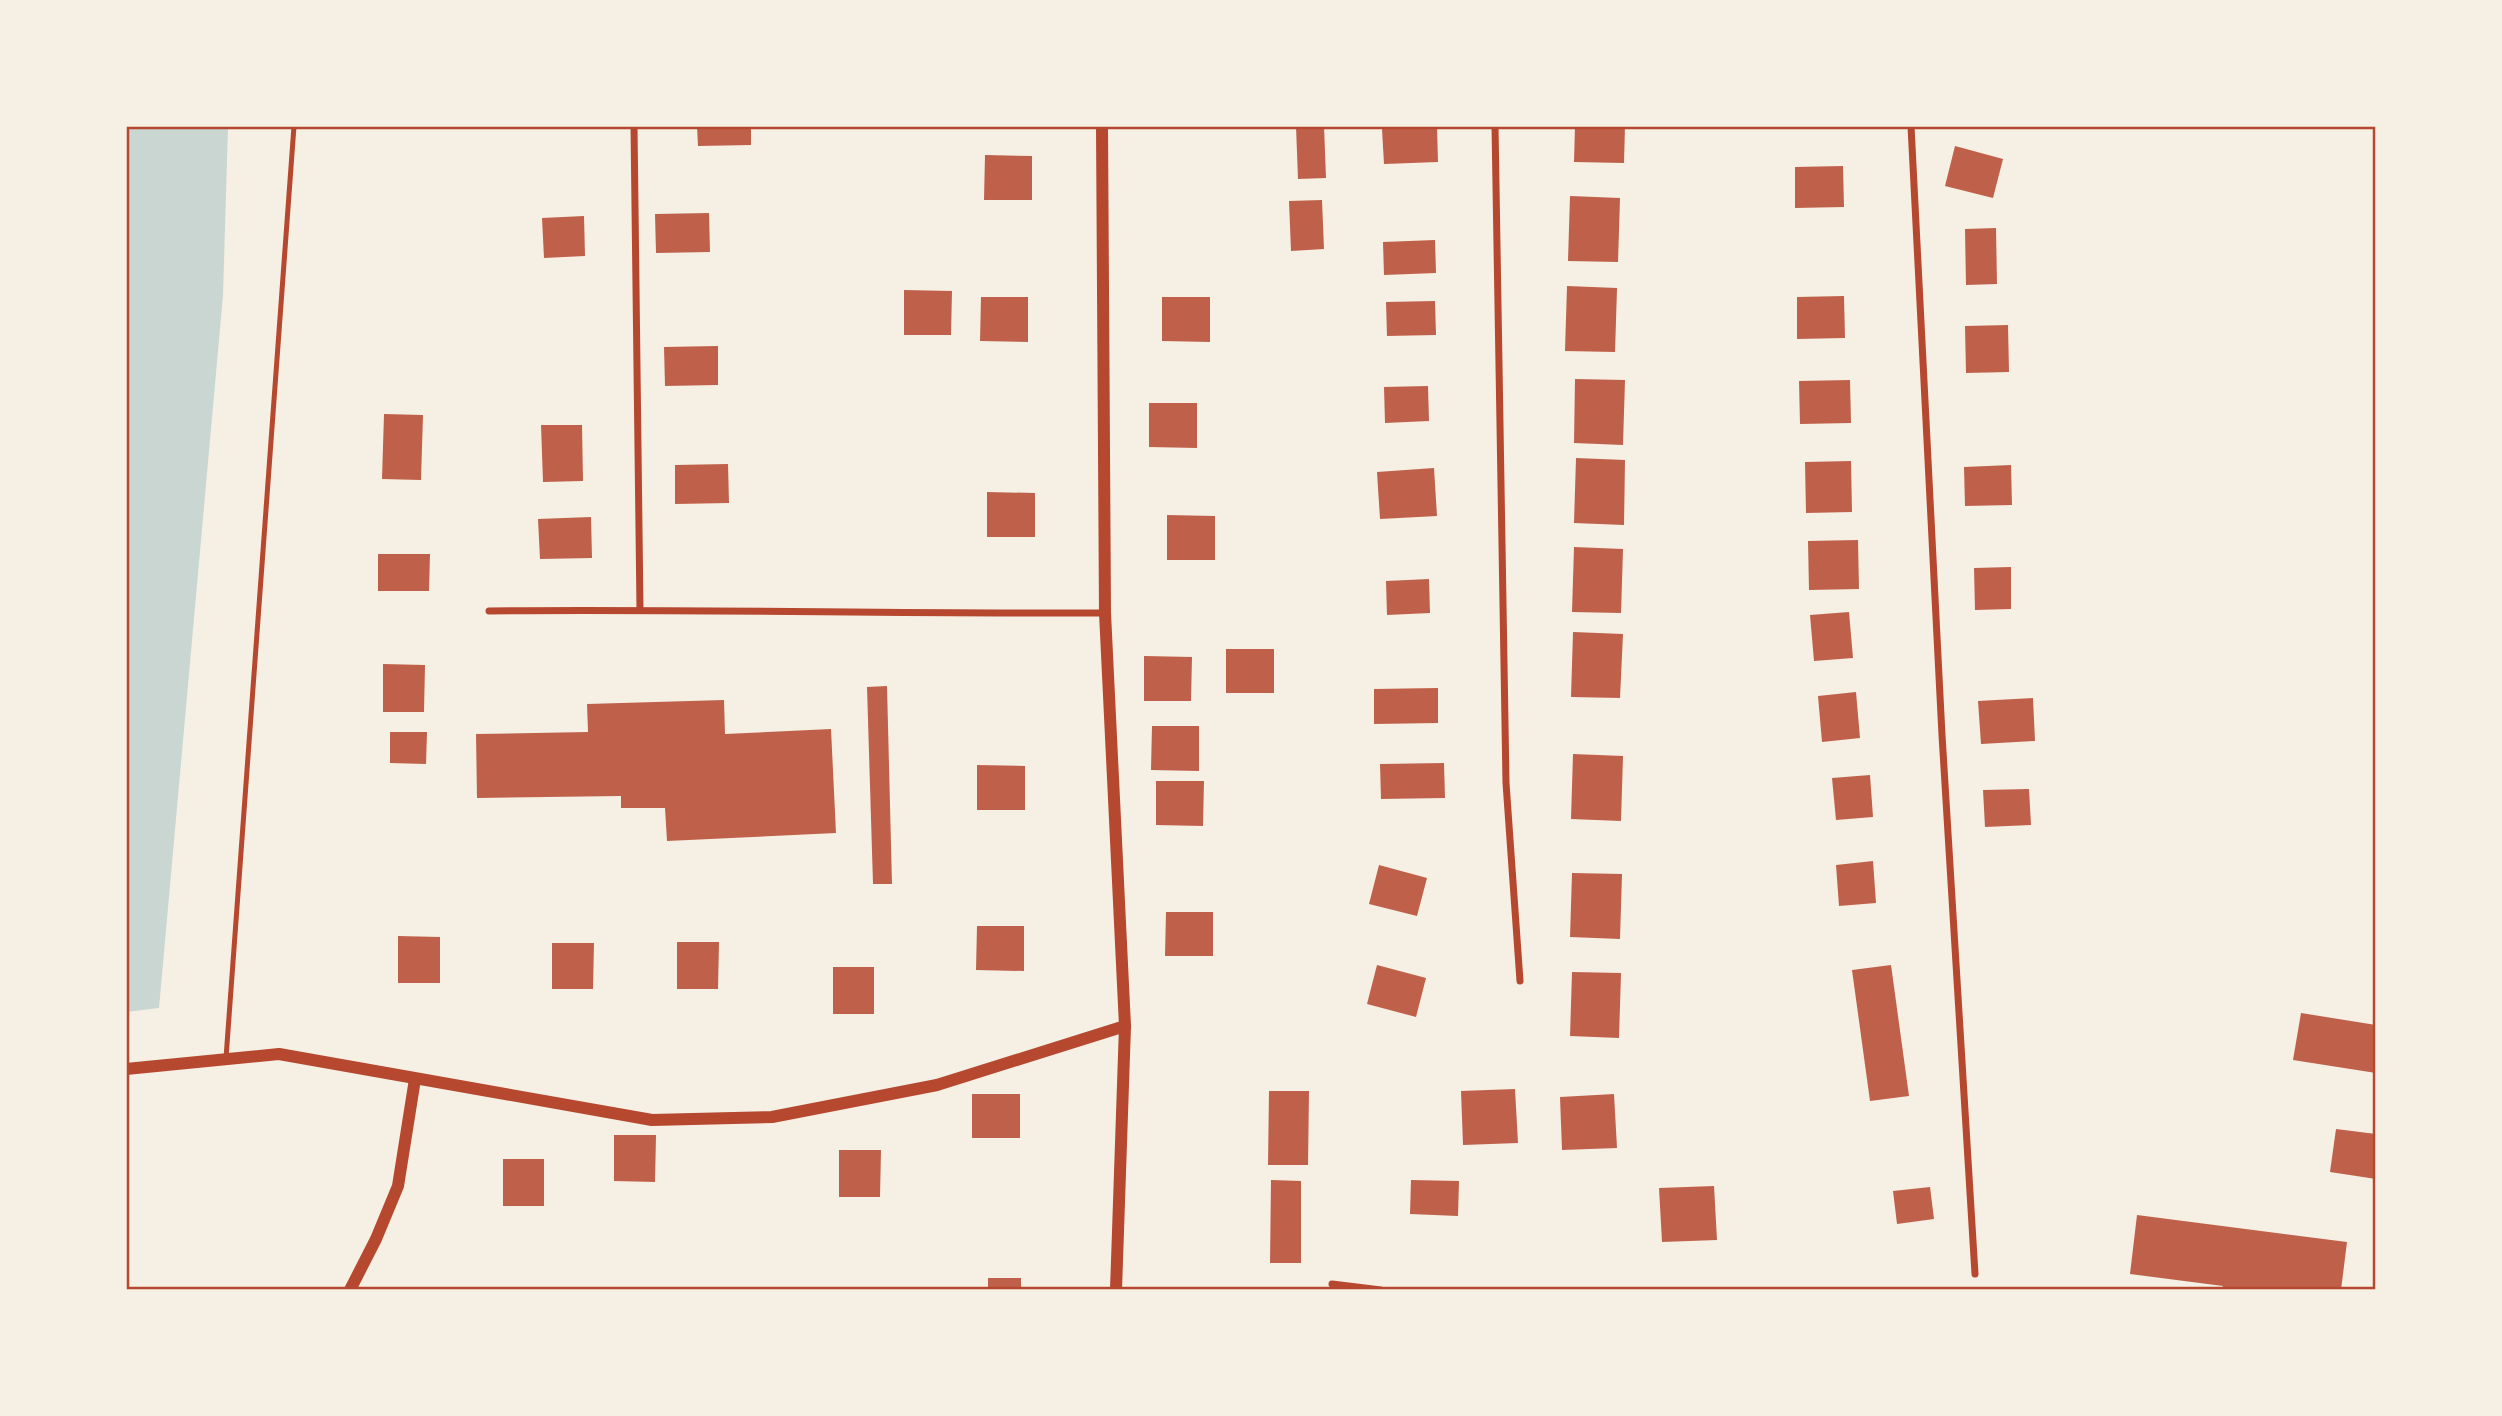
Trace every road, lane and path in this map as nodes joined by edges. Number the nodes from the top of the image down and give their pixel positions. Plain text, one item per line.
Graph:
1 (293, 126) edge
2 (634, 126) edge
3 (1102, 126) edge
4 (1495, 126) edge
5 (1911, 126) edge
6 (640, 610) junction
7 (489, 611) dead end
8 (1105, 613) junction
9 (1520, 981) dead end
10 (1125, 1026) junction
11 (226, 1059) junction
12 (126, 1069) edge
13 (415, 1079) junction
14 (1975, 1274) dead end
15 (1332, 1284) dead end
16 (349, 1290) edge
17 (1116, 1290) edge
18 (1381, 1290) edge

1 - 11 lane
2 - 6 street
3 - 8 street
4 - 9 street
5 - 14 street
6 - 7 street
6 - 8 street
8 - 10 street
10 - 13 street
10 - 17 street
11 - 12 street
11 - 13 street
13 - 16 street
15 - 18 street

